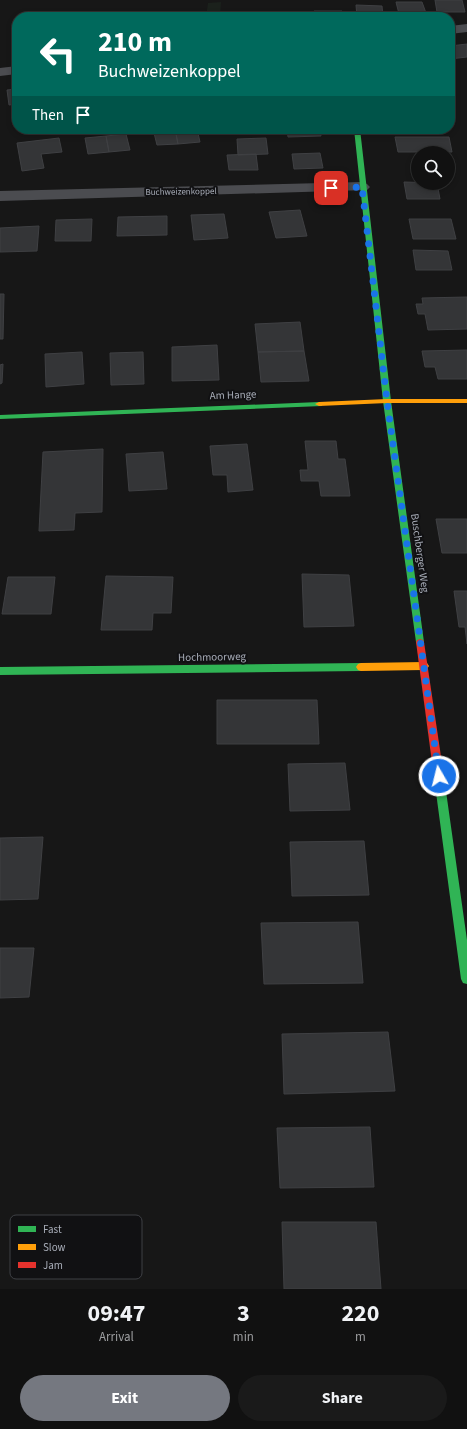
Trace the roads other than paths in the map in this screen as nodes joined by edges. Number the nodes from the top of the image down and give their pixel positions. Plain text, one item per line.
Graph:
1 (467, 28) edge
2 (455, 29) edge
3 (12, 71) edge
4 (0, 72) edge
5 (357, 134) edge
6 (362, 187) junction
7 (0, 196) edge
8 (387, 401) junction
9 (467, 401) edge
10 (0, 417) edge
11 (424, 666) junction
12 (0, 671) edge
13 (467, 979) edge

1 - 2 street
3 - 4 street
5 - 6 street, Buschberger Weg
6 - 7 street, Buchweizenkoppel
6 - 8 street, Buschberger Weg
8 - 9 street, Am Hange
8 - 10 street, Am Hange
8 - 11 street, Buschberger Weg
11 - 12 street, Hochmoorweg
11 - 13 street, Buschberger Weg

